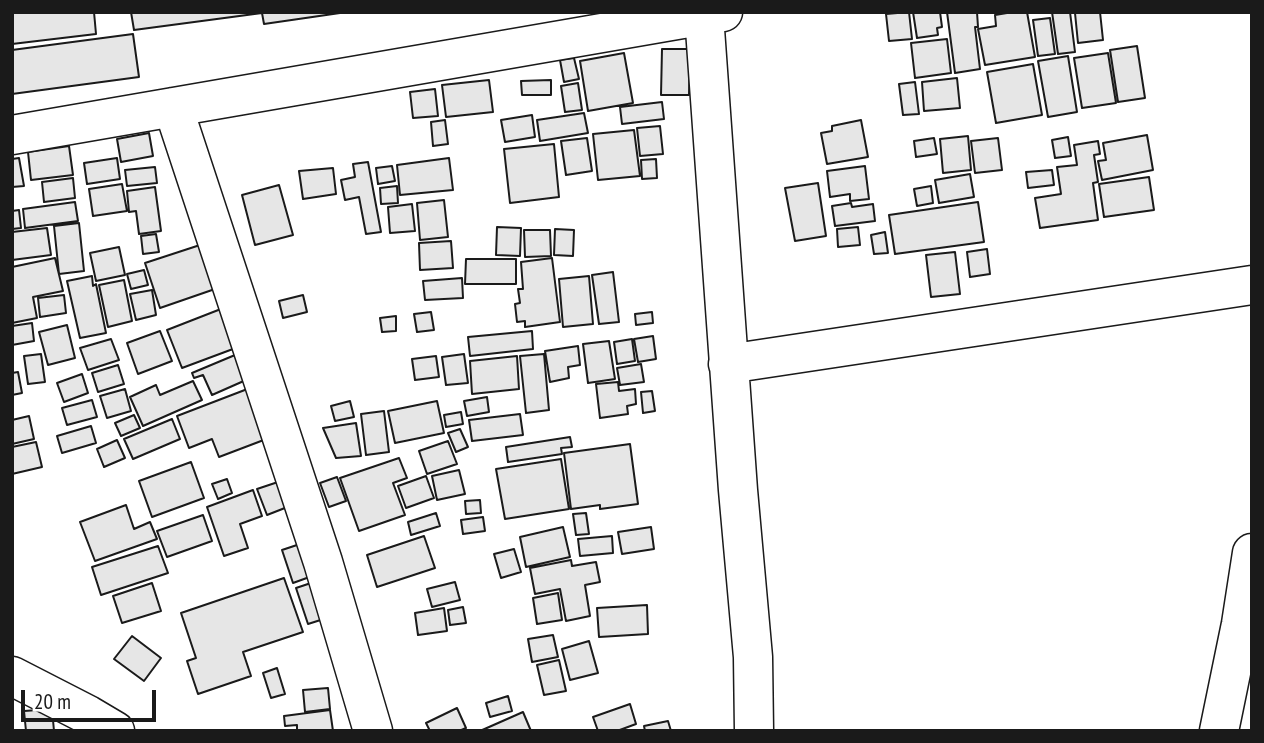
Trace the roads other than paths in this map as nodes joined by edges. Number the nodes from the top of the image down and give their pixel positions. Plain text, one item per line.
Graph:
1 (713, 14) edge
2 (173, 107) junction
3 (12, 135) edge
4 (1252, 285) edge
5 (728, 364) junction
6 (1252, 553) edge
7 (12, 676) edge
8 (97, 726) edge
9 (373, 731) edge
10 (754, 731) edge
11 (1219, 731) edge

1 - 2 street
1 - 5 street
2 - 3 street
2 - 9 street
4 - 5 street
5 - 10 street
6 - 11 street
7 - 8 street

